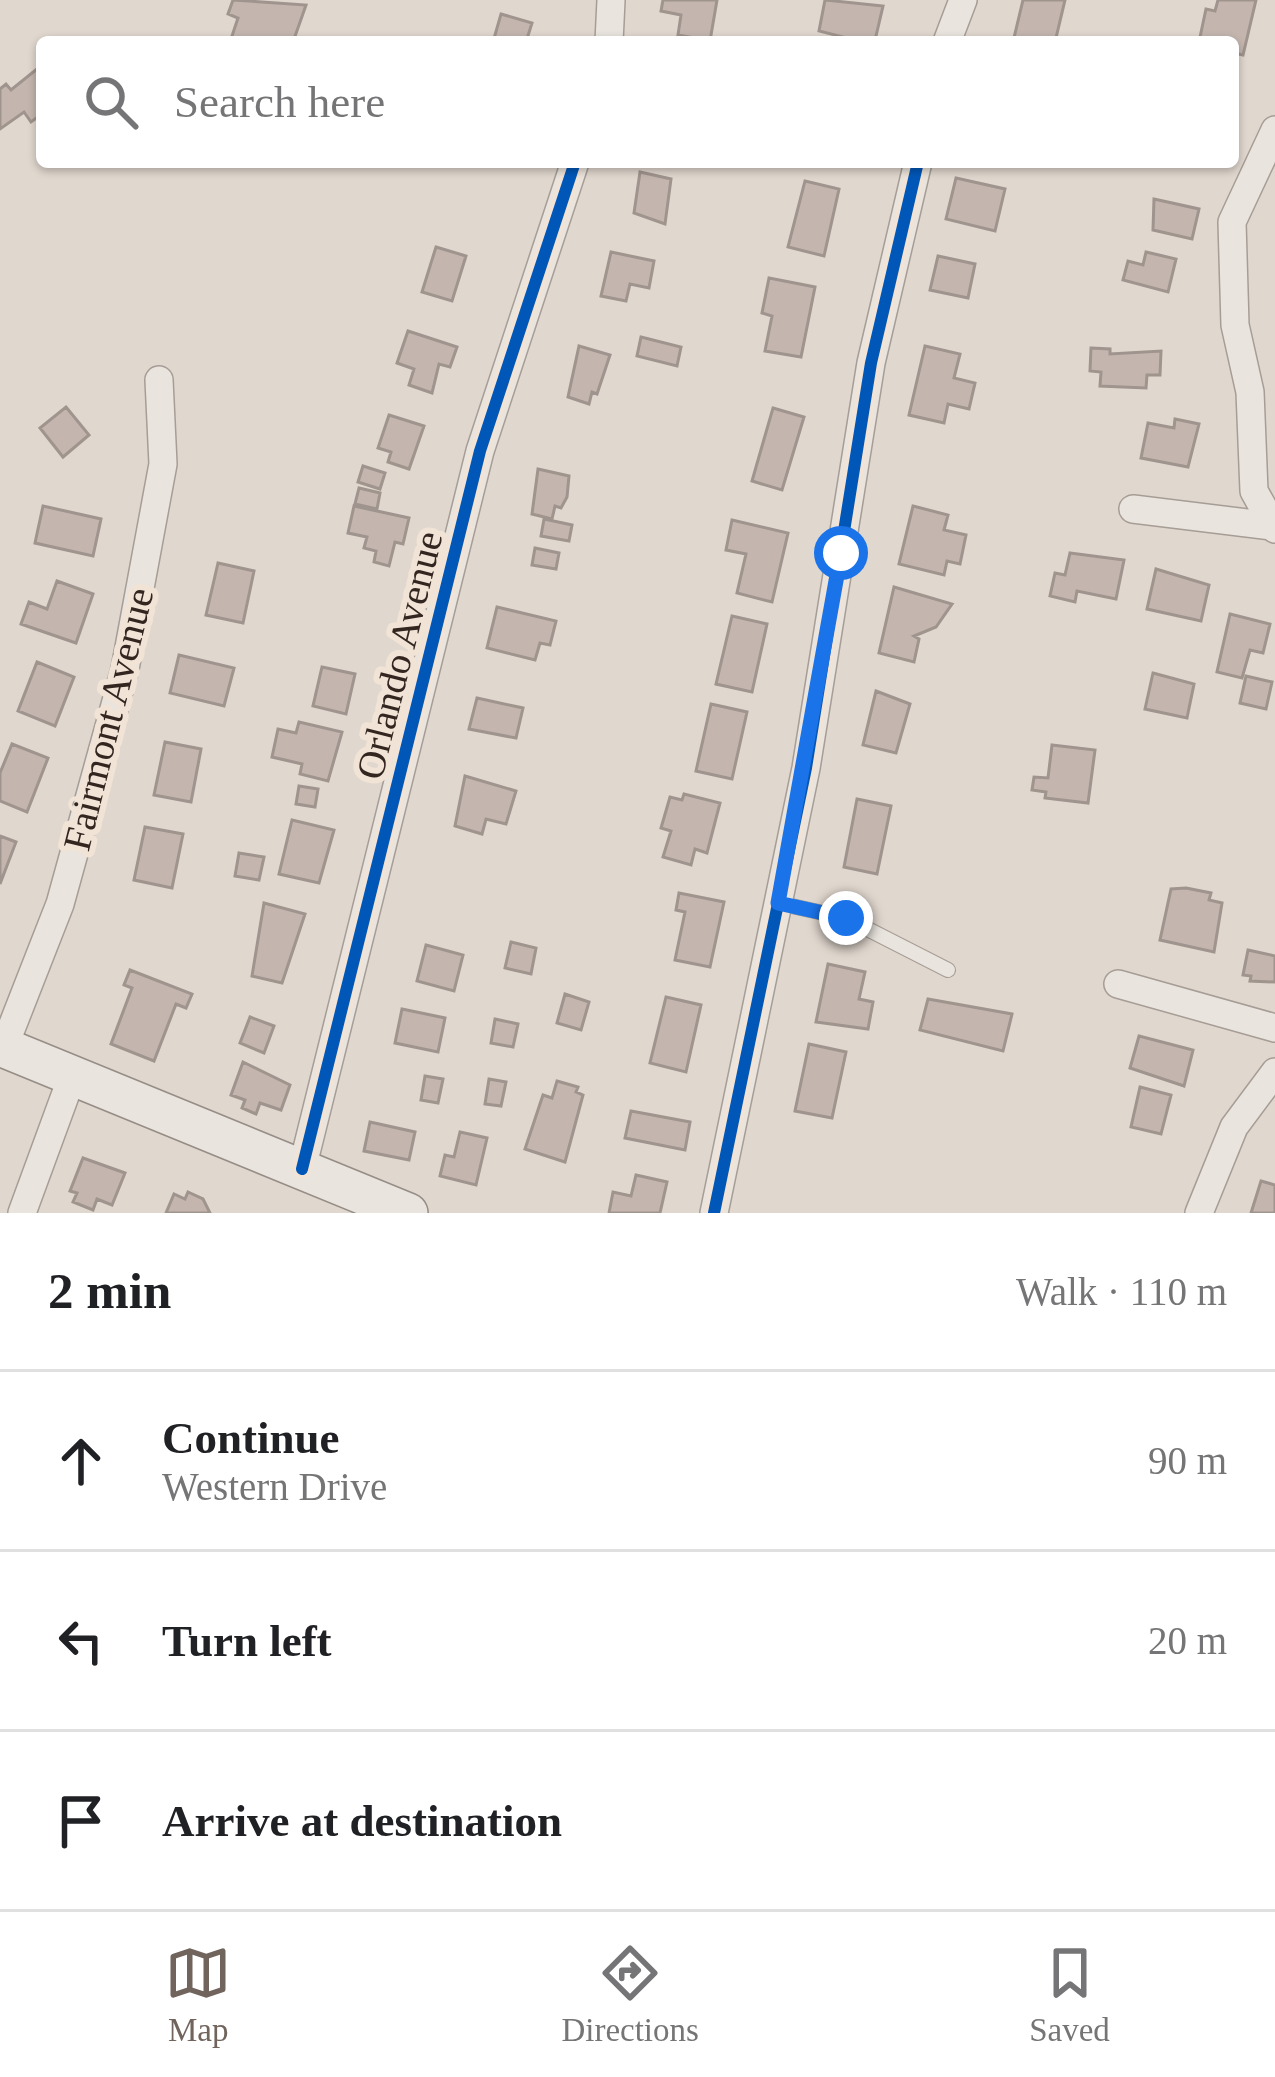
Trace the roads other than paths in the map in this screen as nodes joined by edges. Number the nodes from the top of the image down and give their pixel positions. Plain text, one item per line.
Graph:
1 (611, 0) edge
2 (963, 0) edge
3 (609, 36) edge
4 (949, 36) edge
5 (1275, 130) edge
6 (573, 168) edge
7 (917, 168) edge
8 (159, 380) dead end
9 (1133, 509) dead end
10 (1274, 528) edge
11 (778, 903) junction
12 (948, 970) dead end
13 (1118, 984) dead end
14 (1275, 1028) edge
15 (2, 1047) edge
16 (1275, 1072) edge
17 (73, 1074) junction
18 (302, 1169) junction
19 (22, 1213) edge
20 (408, 1213) edge
21 (715, 1213) edge
22 (1199, 1213) edge

1 - 3 street
2 - 4 street
5 - 10 street
6 - 18 street, Orlando Avenue
7 - 11 street
8 - 15 street, Fairmont Avenue
9 - 10 street
11 - 12 lane
11 - 21 street
13 - 14 street
15 - 17 main road
16 - 22 street
17 - 18 main road
17 - 19 street
18 - 20 main road

